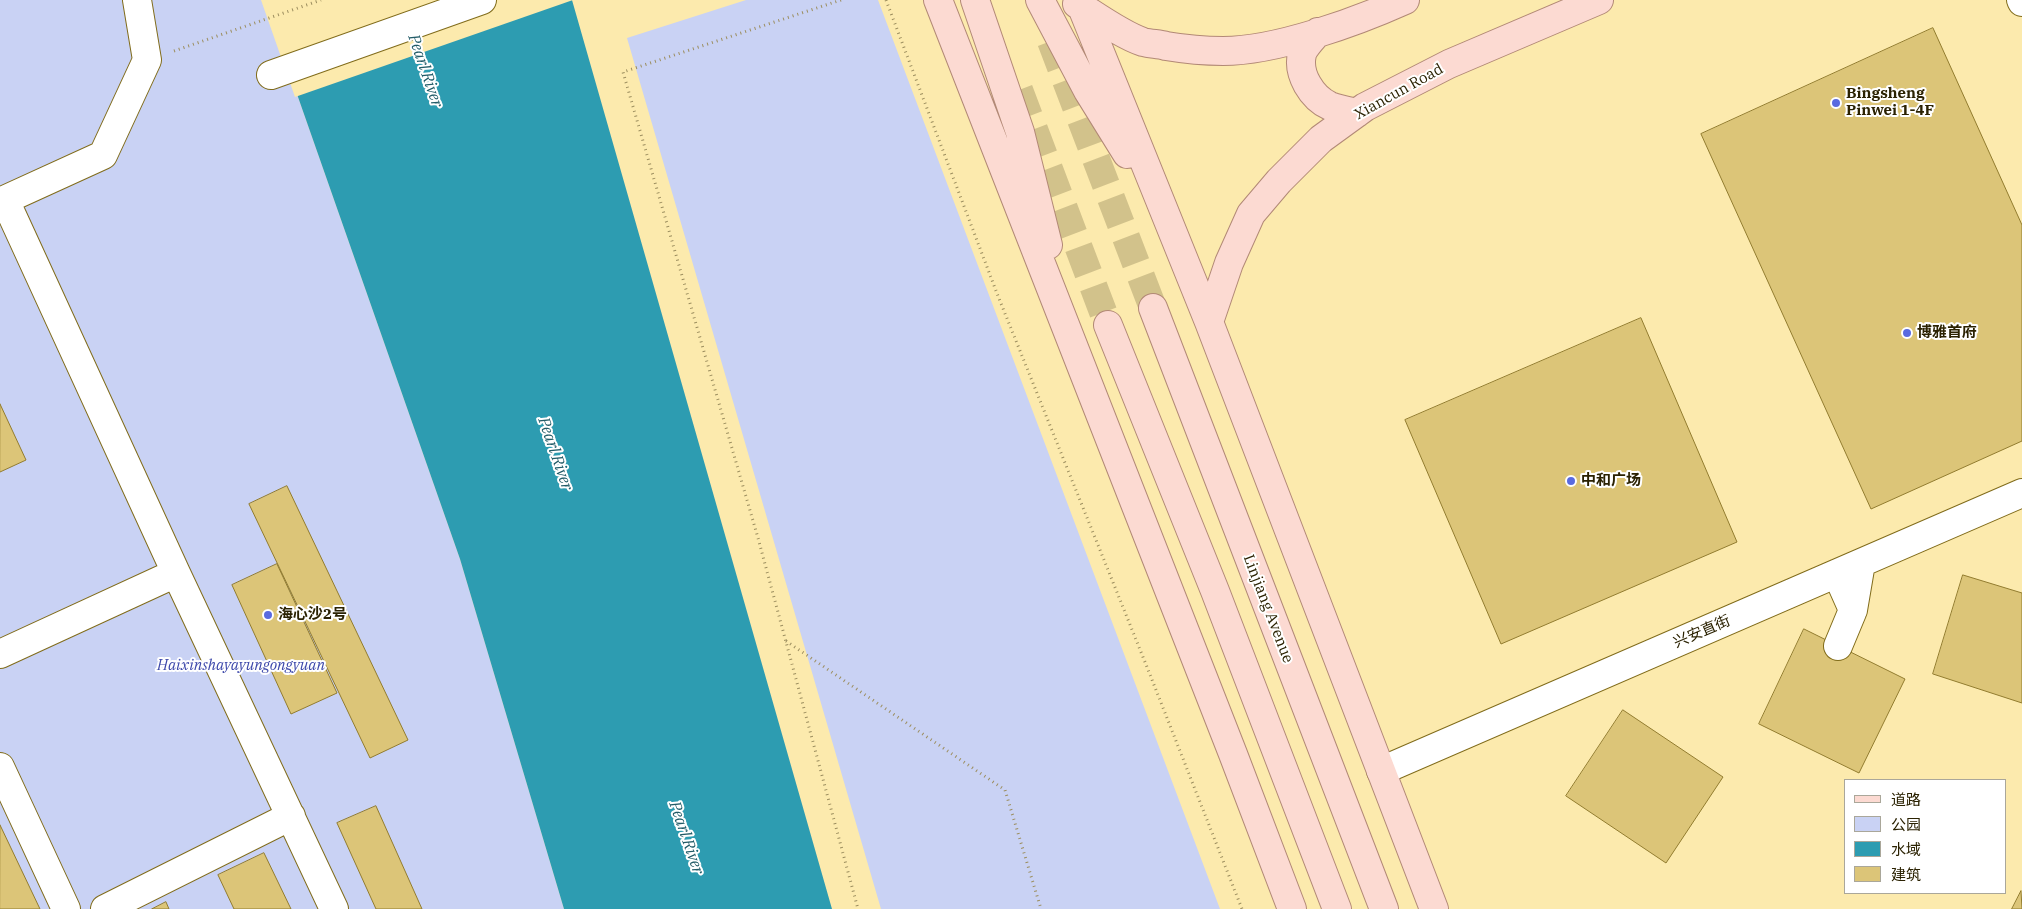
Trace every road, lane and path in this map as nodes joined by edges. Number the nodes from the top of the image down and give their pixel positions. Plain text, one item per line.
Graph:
1 (137, 0) edge
2 (321, 0) edge
3 (482, 0) edge
4 (841, 0) edge
5 (886, 0) edge
6 (938, 0) edge
7 (976, 0) edge
8 (1040, 0) edge
9 (1405, 0) edge
10 (1598, 0) edge
11 (1077, 2) edge
12 (1318, 32) junction
13 (148, 60) junction
14 (271, 75) dead end
15 (1357, 113) junction
16 (2, 201) edge
17 (1161, 205) junction
18 (1153, 308) tunnel mouth
19 (1209, 322) junction
20 (1108, 325) tunnel mouth
21 (1068, 336) junction
22 (2022, 493) edge
23 (1849, 568) junction
24 (176, 573) junction
25 (785, 641) junction
26 (1838, 646) dead end
27 (0, 654) edge
28 (0, 767) edge
29 (1381, 771) junction
30 (291, 816) junction
31 (66, 909) edge
32 (105, 909) edge
33 (334, 909) edge
34 (858, 909) edge
35 (1041, 909) edge
36 (1242, 909) edge
37 (1292, 909) edge
38 (1337, 909) edge
39 (1384, 909) edge
40 (1434, 909) edge

1 - 13 street
2 - 13 path
3 - 14 street
4 - 25 path
5 - 36 path
6 - 21 main road
7 - 21 main road
8 - 17 main road
9 - 12 main road
10 - 15 main road, Xiancun Road
11 - 12 main road
11 - 17 main road
12 - 15 main road
13 - 16 street
15 - 19 main road, Xiancun Road
16 - 24 street
17 - 19 main road
18 - 39 main road, Linjiang Avenue
19 - 29 main road
20 - 38 main road
21 - 37 main road
22 - 23 street, 兴安直街
23 - 26 street
23 - 29 street, 兴安直街
24 - 27 street
24 - 30 street
25 - 34 path
25 - 35 path
28 - 31 street
29 - 40 main road
30 - 32 street
30 - 33 street

